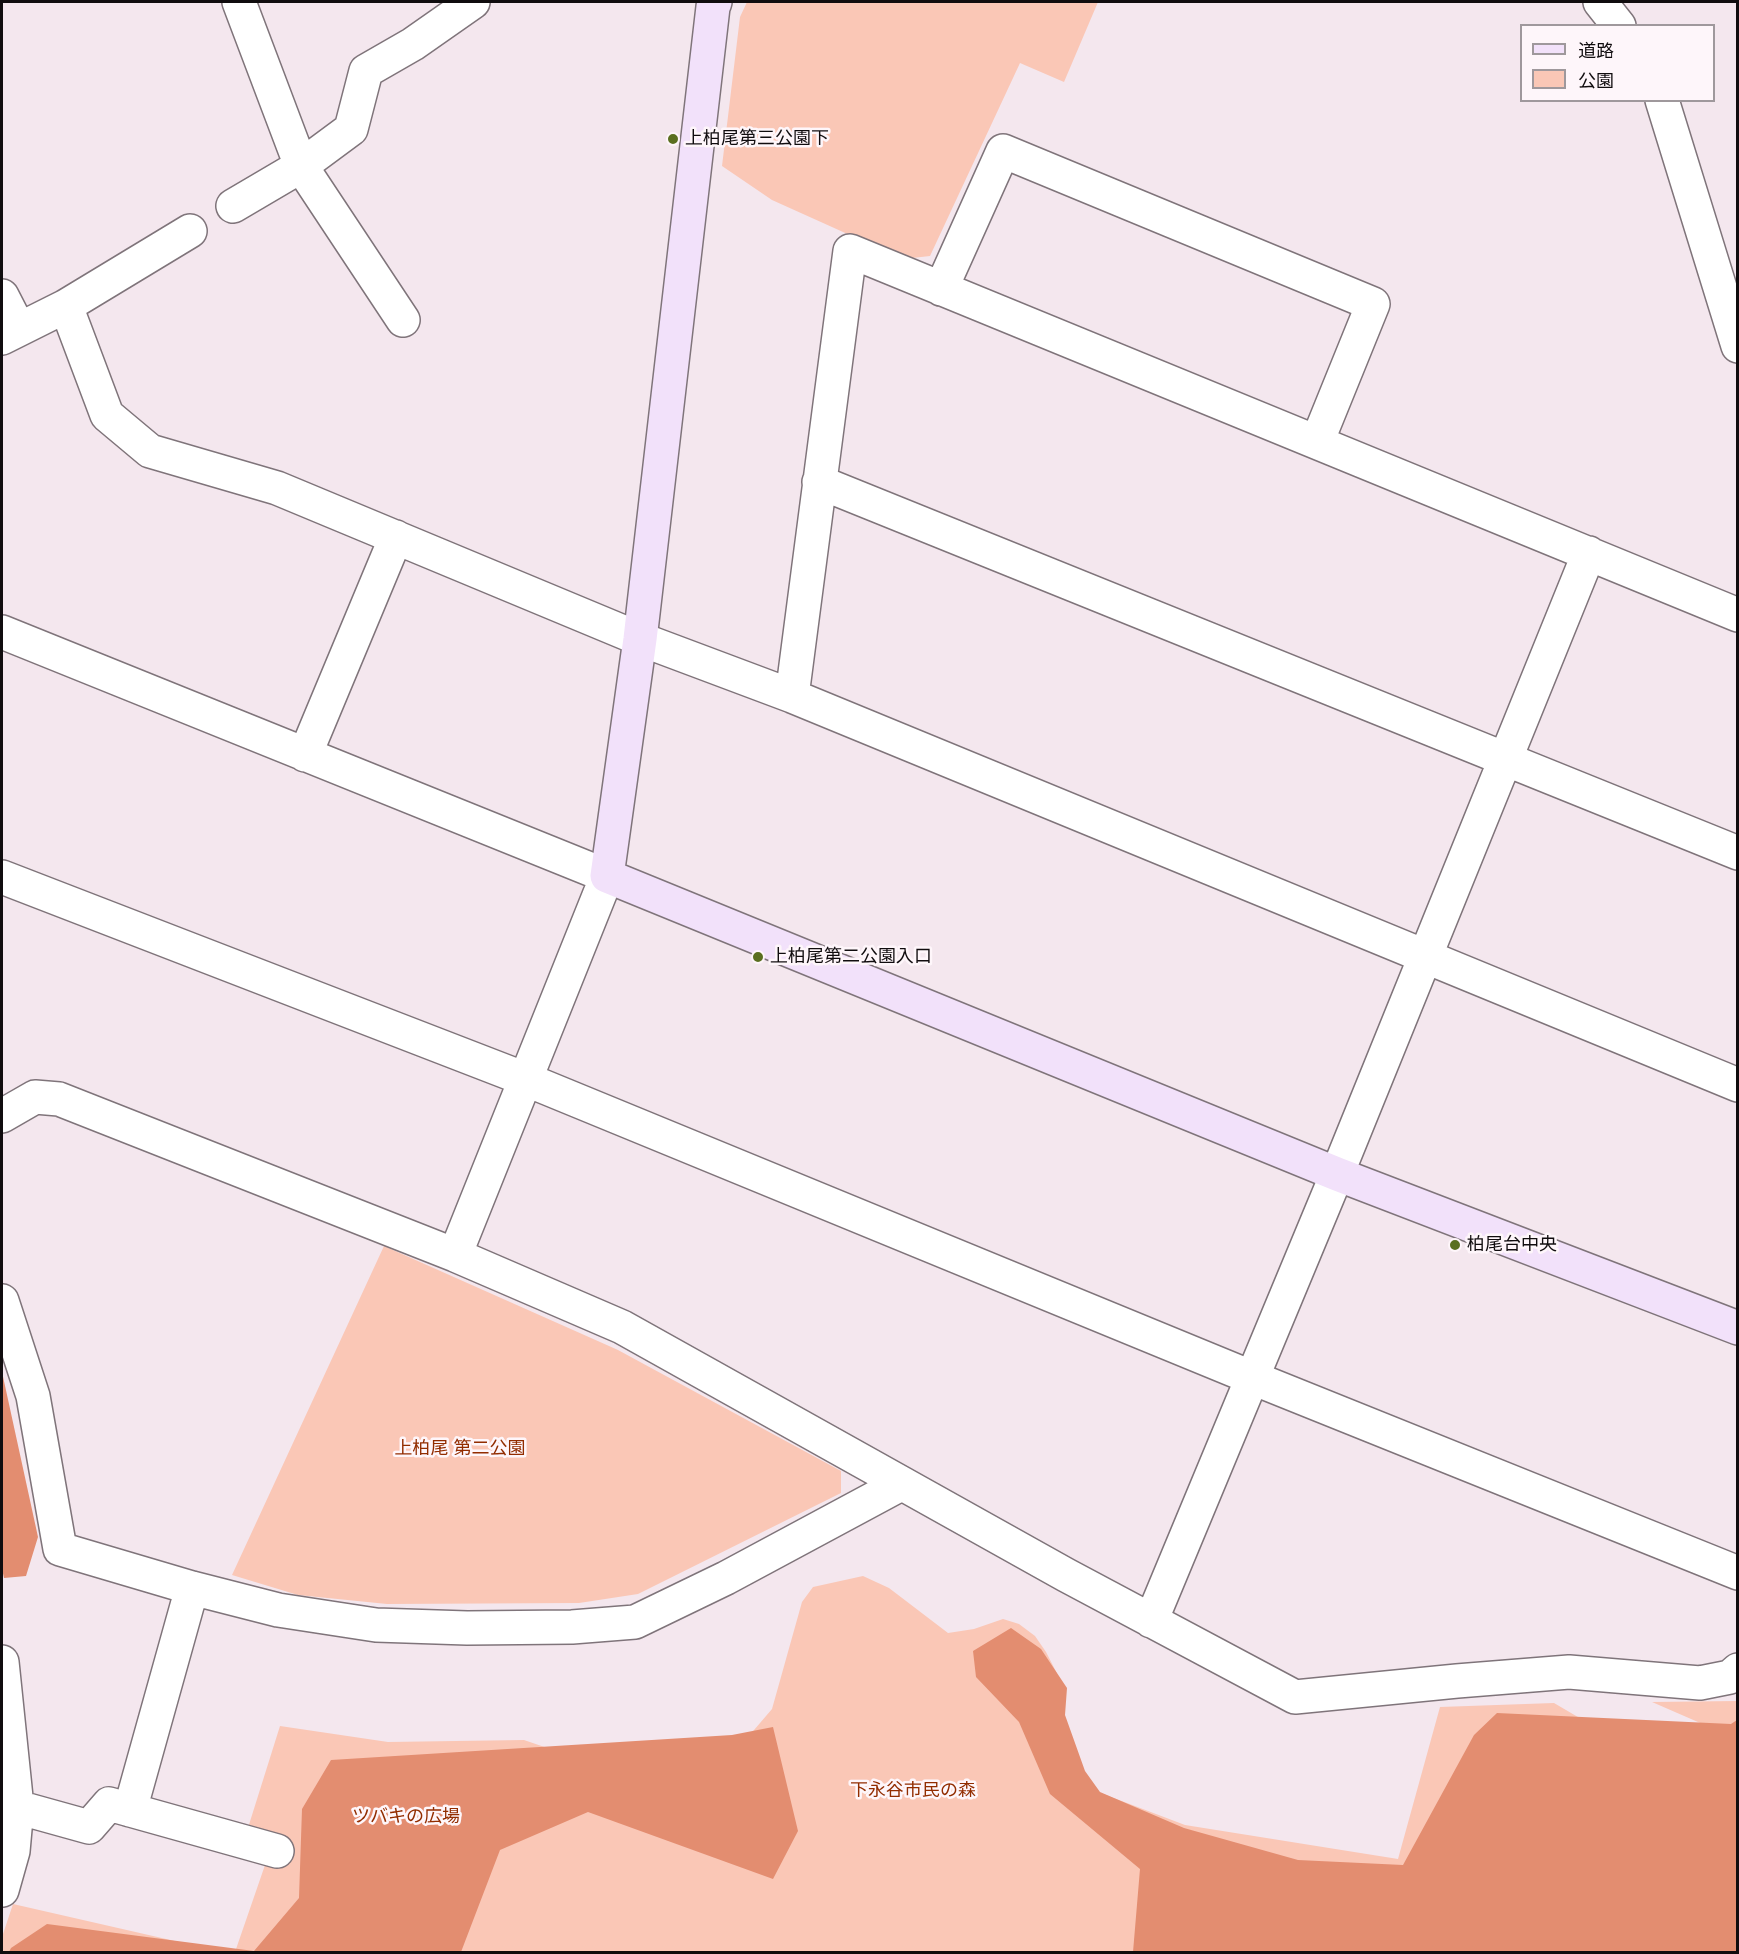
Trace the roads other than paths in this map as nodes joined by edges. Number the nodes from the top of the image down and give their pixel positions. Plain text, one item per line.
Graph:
1 (239, 2) edge
2 (473, 2) edge
3 (715, 2) edge
4 (1600, 2) edge
5 (1617, 24) edge
6 (1663, 102) edge
7 (300, 166) junction
8 (233, 206) dead end
9 (190, 231) dead end
10 (941, 289) junction
11 (2, 296) edge
12 (66, 306) junction
13 (402, 320) dead end
14 (10, 334) edge
15 (1737, 346) edge
16 (1317, 442) junction
17 (819, 482) junction
18 (396, 537) junction
19 (1589, 553) junction
20 (1737, 615) edge
21 (2, 632) edge
22 (640, 639) junction
23 (792, 696) junction
24 (305, 755) junction
25 (1506, 759) junction
26 (1737, 853) edge
27 (607, 876) junction
28 (2, 878) edge
29 (1425, 957) junction
30 (525, 1079) junction
31 (1737, 1085) edge
32 (2, 1116) edge
33 (1337, 1174) junction
34 (455, 1255) junction
35 (2, 1300) edge
36 (1737, 1328) edge
37 (1252, 1378) junction
38 (901, 1484) junction
39 (1737, 1573) edge
40 (192, 1587) junction
41 (1151, 1621) junction
42 (2, 1662) edge
43 (1737, 1670) edge
44 (17, 1807) junction
45 (130, 1810) junction
46 (277, 1851) dead end
47 (2, 1890) edge

1 - 7 street
2 - 7 street
3 - 22 street
4 - 5 street
6 - 15 street
7 - 8 street
7 - 13 street
9 - 12 street
10 - 16 street
10 - 16 street
10 - 17 street
11 - 14 street
12 - 14 street
12 - 18 street
16 - 19 street
17 - 23 street
17 - 25 street
18 - 22 street
18 - 24 street
19 - 20 street
19 - 25 street
21 - 24 street
22 - 23 street
22 - 27 street
23 - 29 street
24 - 27 street
25 - 26 street
25 - 29 street
27 - 30 street
27 - 33 street
28 - 30 street
29 - 31 street
29 - 33 street
30 - 34 street
30 - 37 street
32 - 34 street
33 - 36 street
33 - 37 street
34 - 38 street
35 - 40 street
37 - 39 street
37 - 41 street
38 - 40 street
38 - 41 street
40 - 45 street
41 - 43 street
42 - 44 street
44 - 45 street
44 - 47 street
45 - 46 street

